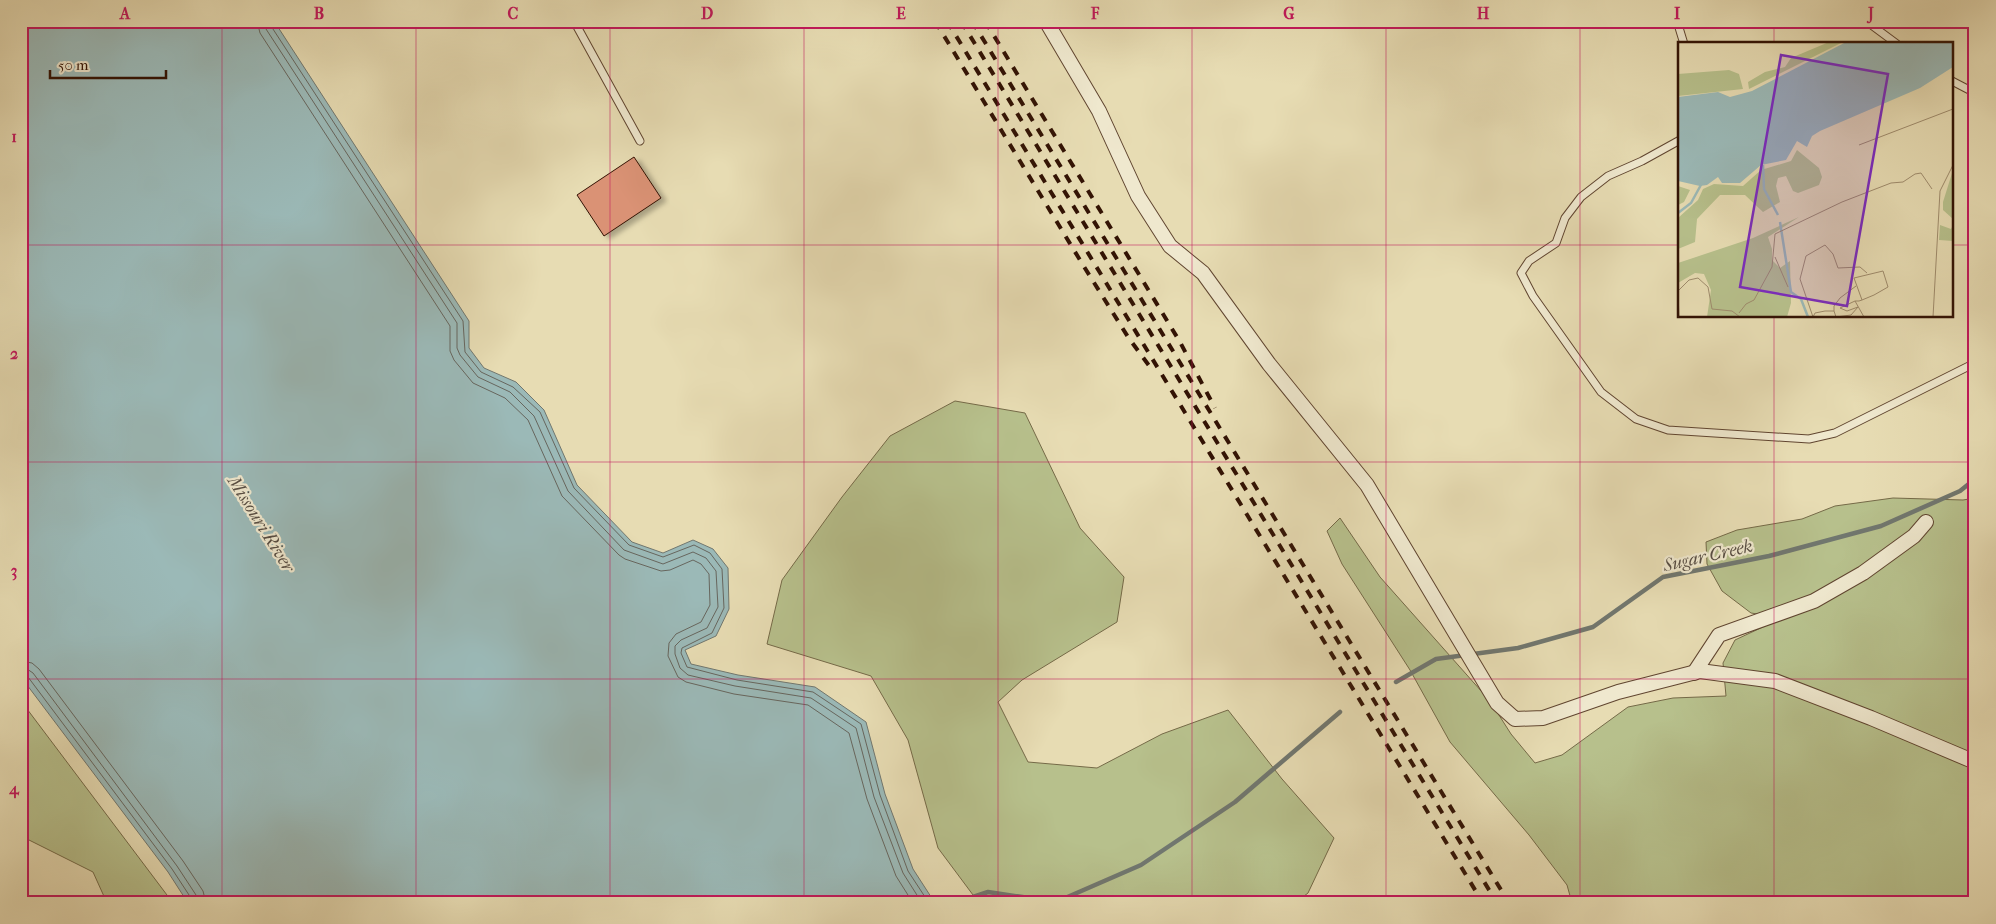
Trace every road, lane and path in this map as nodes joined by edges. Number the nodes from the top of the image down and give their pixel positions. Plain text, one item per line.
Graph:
1 (574, 21) edge
2 (1046, 21) edge
3 (1677, 21) edge
4 (1866, 21) edge
5 (1683, 42) edge
6 (1894, 42) edge
7 (1954, 82) edge
8 (1975, 93) edge
9 (640, 141) dead end
10 (1678, 141) edge
11 (1975, 363) edge
12 (1926, 522) dead end
13 (1694, 673) junction
14 (1975, 762) edge

1 - 9 lane
2 - 13 street
3 - 5 lane
4 - 6 lane
7 - 8 lane
10 - 11 lane
12 - 13 street
13 - 14 street

